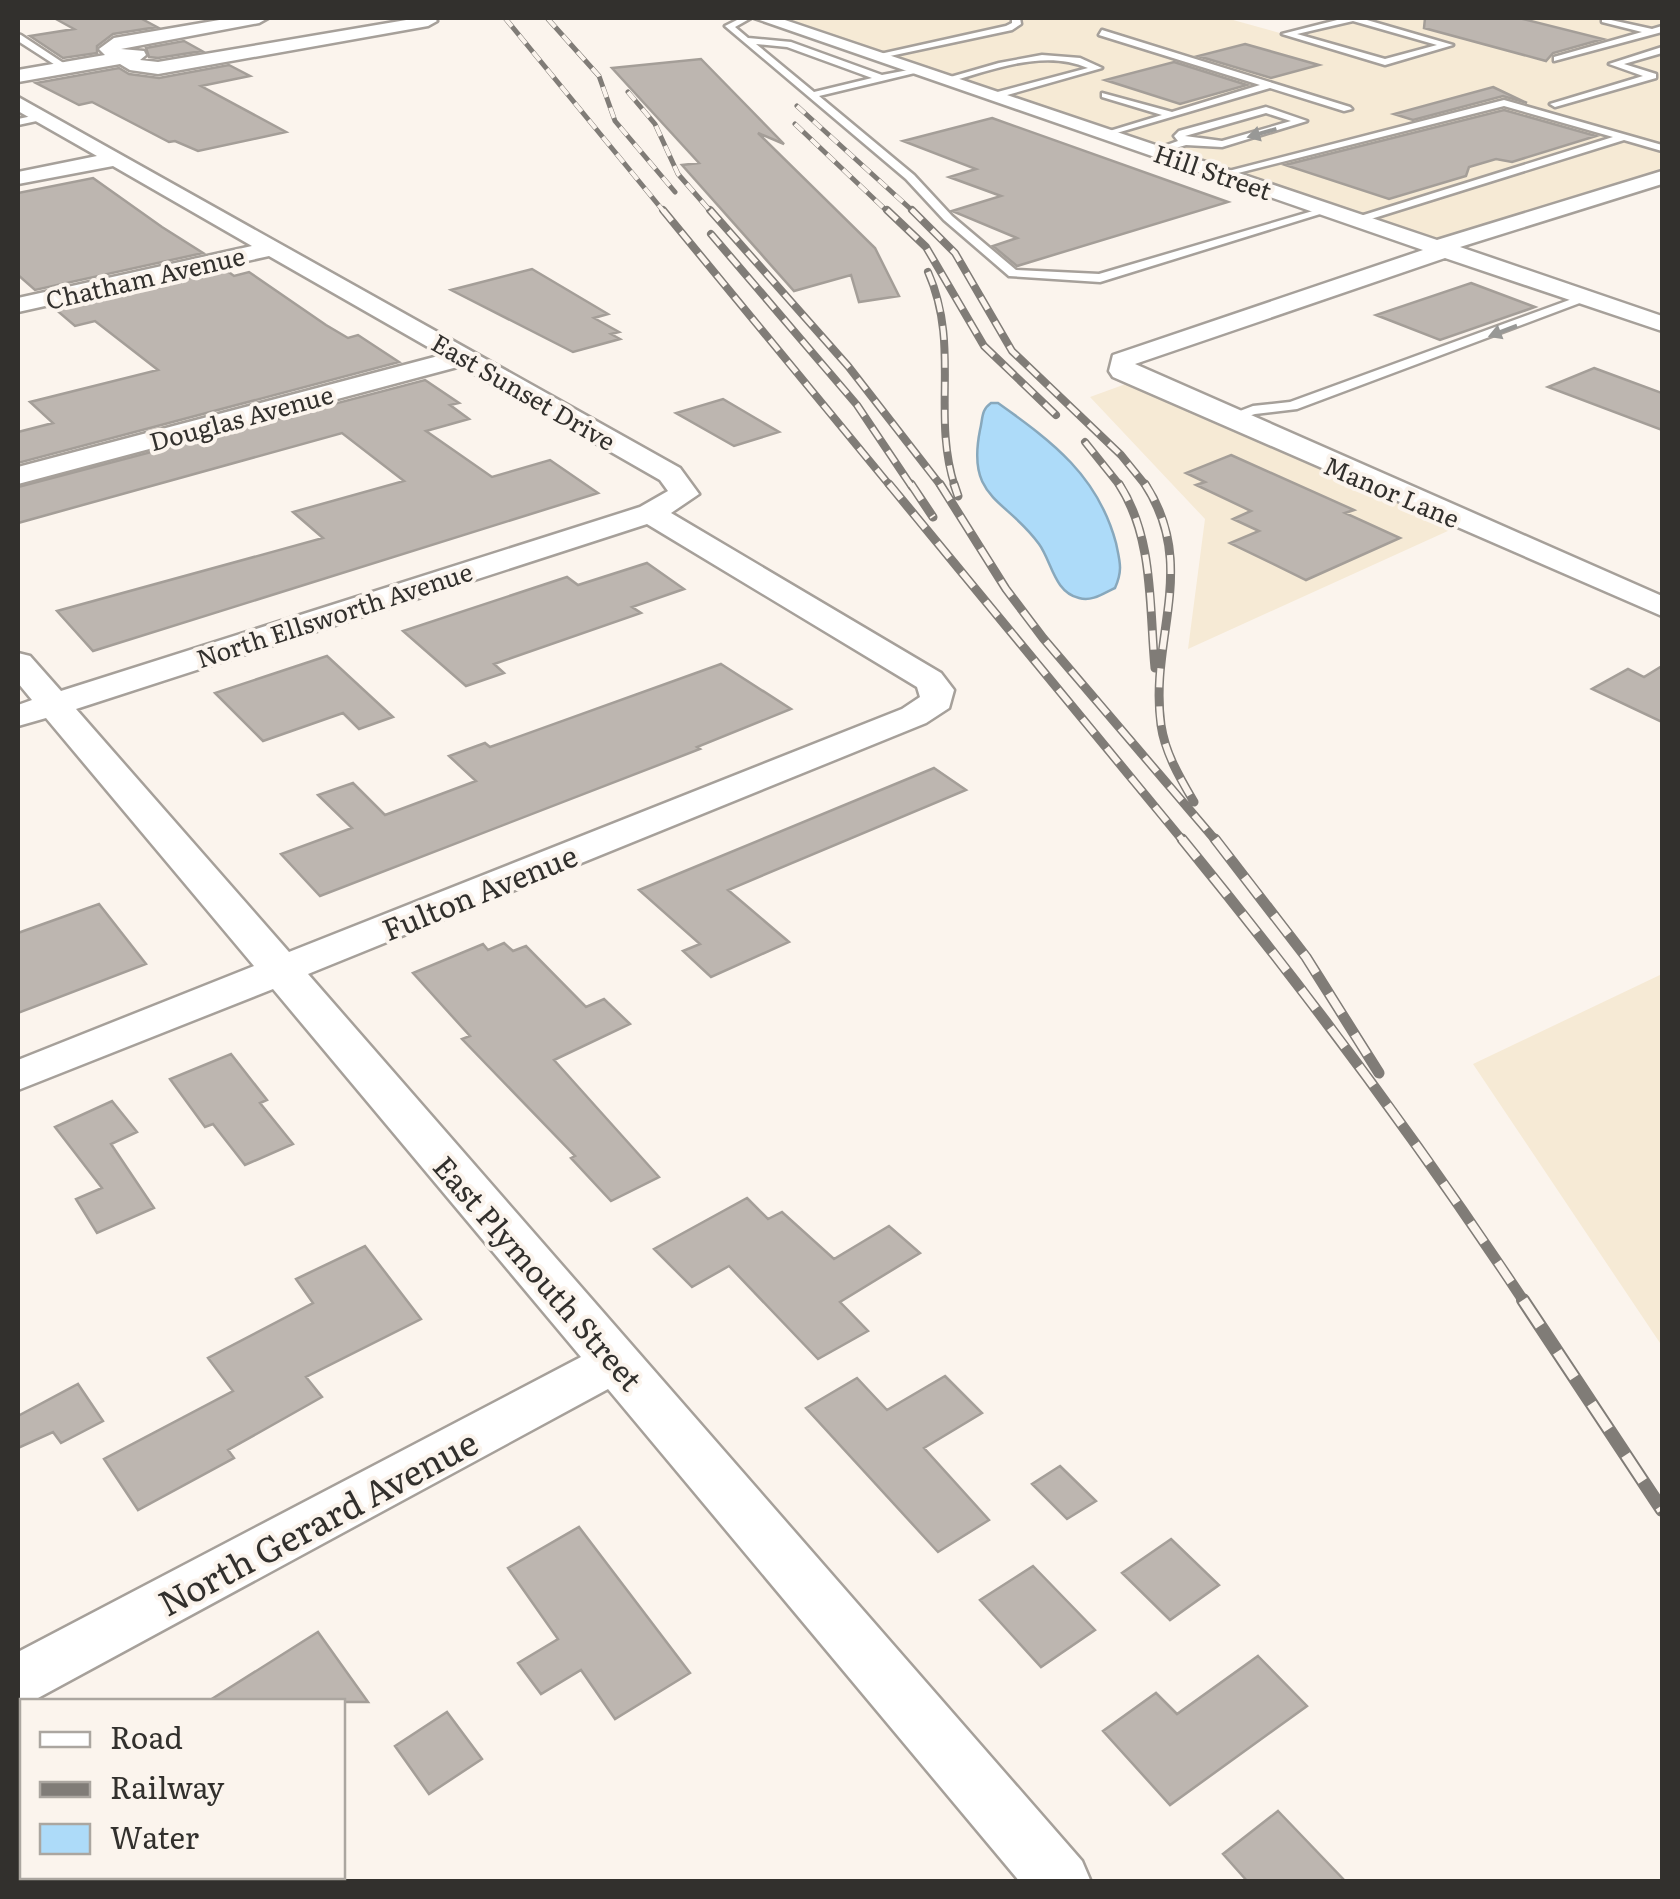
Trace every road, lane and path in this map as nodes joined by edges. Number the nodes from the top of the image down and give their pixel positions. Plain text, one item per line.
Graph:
1 (258, 18) edge
2 (350, 18) edge
3 (747, 18) edge
4 (763, 18) edge
5 (1016, 18) edge
6 (1353, 18) edge
7 (428, 20) dead end
8 (1605, 20) dead end
9 (1657, 30) edge
10 (1102, 33) dead end
11 (18, 37) edge
12 (746, 40) junction
13 (1662, 50) edge
14 (122, 58) junction
15 (1557, 59) dead end
16 (878, 67) junction
17 (66, 68) junction
18 (18, 76) edge
19 (945, 80) junction
20 (1270, 85) junction
21 (1106, 94) dead end
22 (812, 95) junction
23 (993, 96) junction
24 (18, 103) edge
25 (1554, 104) dead end
26 (1347, 109) dead end
27 (1172, 115) junction
28 (30, 119) edge
29 (1106, 135) junction
30 (1624, 137) junction
31 (1185, 142) junction
32 (1662, 148) edge
33 (1155, 151) junction
34 (115, 159) junction
35 (1222, 174) junction
36 (1662, 177) edge
37 (18, 178) edge
38 (1328, 210) junction
39 (1358, 220) junction
40 (272, 248) junction
41 (1442, 249) junction
42 (1587, 298) junction
43 (18, 306) edge
44 (1662, 324) edge
45 (464, 357) junction
46 (1226, 419) junction
47 (18, 476) edge
48 (650, 513) junction
49 (1662, 607) edge
50 (18, 663) edge
51 (35, 710) edge
52 (281, 971) junction
53 (18, 1076) edge
54 (616, 1362) junction
55 (18, 1680) edge
56 (1060, 1882) edge

1 - 14 street
2 - 14 street
3 - 12 lane
4 - 16 street, Hill Street
5 - 16 lane
6 - 6 lane
7 - 14 street
8 - 9 lane
9 - 15 lane
10 - 20 lane
11 - 17 lane
12 - 16 lane
12 - 22 lane
13 - 25 lane
14 - 17 street
16 - 19 street, Hill Street
16 - 22 lane
17 - 18 street
19 - 23 street, Hill Street
19 - 23 lane
20 - 26 lane
20 - 27 lane
21 - 27 lane
22 - 38 lane
23 - 29 street, Hill Street
24 - 28 street, East Sunset Drive
27 - 29 lane
28 - 34 street, East Sunset Drive
29 - 33 street, Hill Street
30 - 32 lane
30 - 35 lane
30 - 39 lane
31 -> 31 lane
31 - 33 lane
33 - 35 street, Hill Street
34 - 37 street
34 - 40 street, East Sunset Drive
35 - 38 street, Hill Street
36 - 41 street
38 - 39 street, Hill Street
39 - 41 street, Hill Street
40 - 43 street, Chatham Avenue
40 - 45 street, East Sunset Drive
41 - 42 street, Hill Street
41 - 46 street, Manor Lane
42 - 44 street, Hill Street
42 -> 46 lane
45 - 47 street, Douglas Avenue
45 - 48 street, East Sunset Drive
46 - 49 street, Manor Lane
48 - 51 street, North Ellsworth Avenue
48 - 52 street, Fulton Avenue
50 - 51 street, East Plymouth Street
51 - 52 street, East Plymouth Street
52 - 53 street, Fulton Avenue
52 - 54 street, East Plymouth Street
54 - 55 street, North Gerard Avenue
54 - 56 street, East Plymouth Street

